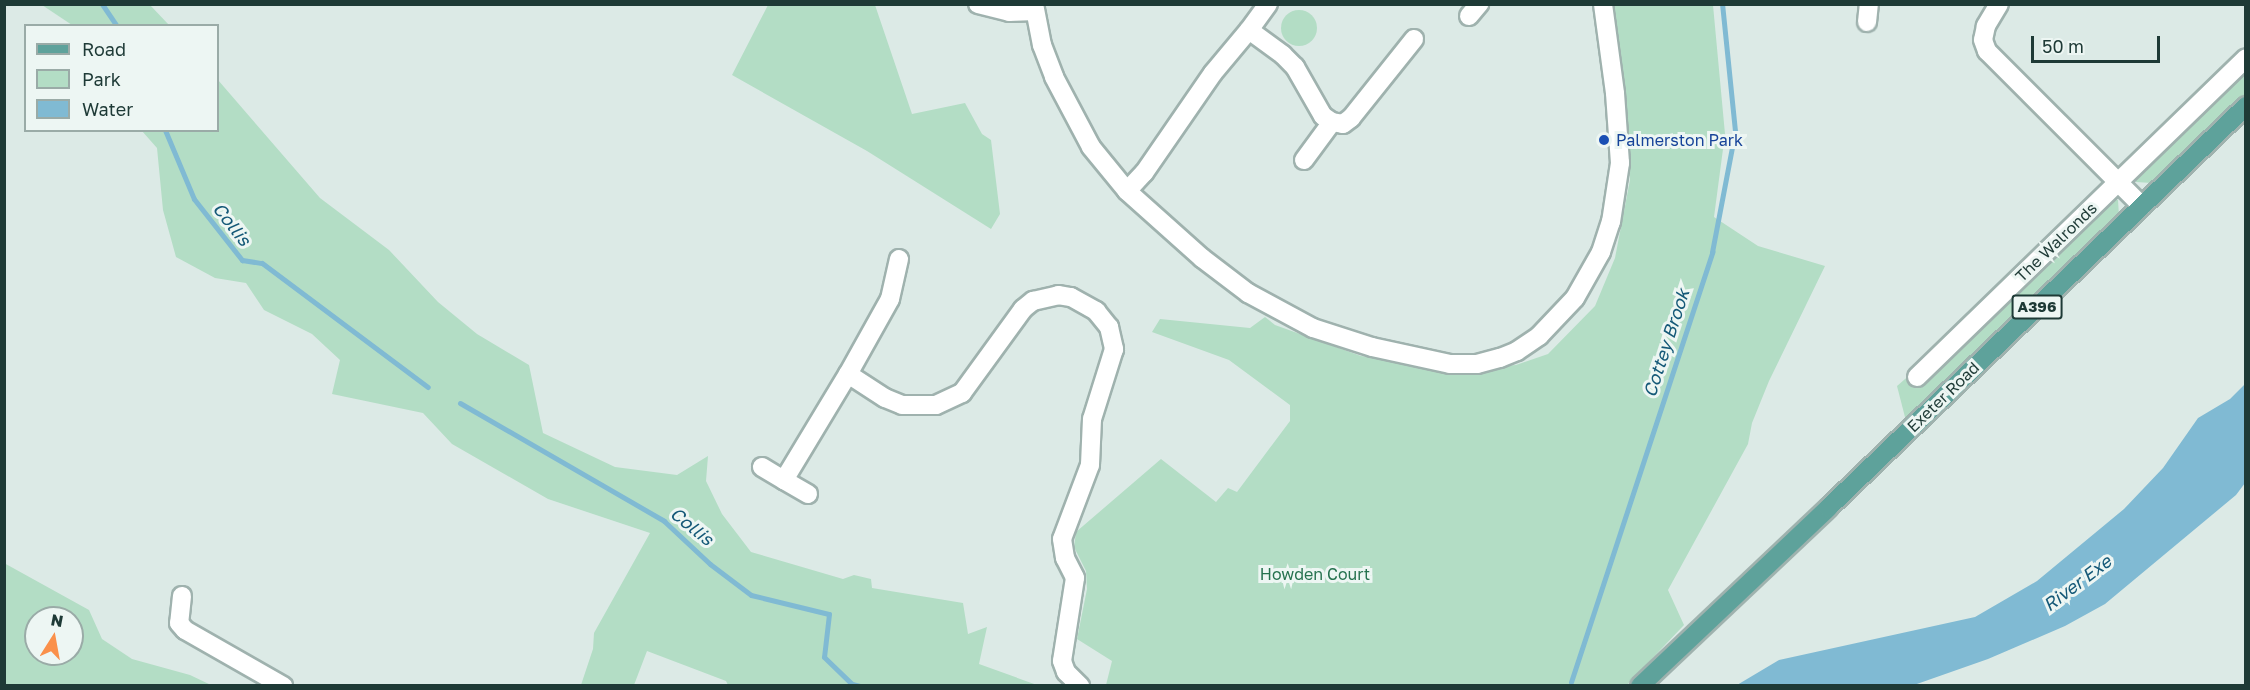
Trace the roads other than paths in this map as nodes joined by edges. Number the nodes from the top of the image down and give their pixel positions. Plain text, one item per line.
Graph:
1 (978, 4) edge
2 (1268, 4) edge
3 (1602, 4) edge
4 (1999, 4) edge
5 (1034, 8) edge
6 (1249, 30) junction
7 (1414, 39) dead end
8 (2246, 58) edge
9 (2246, 106) edge
10 (1332, 122) junction
11 (1304, 160) dead end
12 (2118, 183) junction
13 (1127, 191) junction
14 (2142, 206) junction
15 (899, 259) dead end
16 (848, 374) junction
17 (1917, 376) dead end
18 (762, 467) dead end
19 (784, 480) junction
20 (808, 494) dead end
21 (182, 596) dead end
22 (283, 686) edge
23 (1080, 686) edge
24 (1640, 686) edge

1 - 5 street
2 - 6 street
3 - 13 street
4 - 12 street
5 - 13 street
6 - 10 street
6 - 13 street
7 - 10 street
8 - 12 street, The Walronds
9 - 14 main road, Exeter Road / A396
10 - 11 street
12 - 14 street
12 - 17 street, The Walronds
14 - 24 main road, Exeter Road / A396
15 - 16 street
16 - 19 street
16 - 23 street
18 - 19 street
19 - 20 street
21 - 22 street

